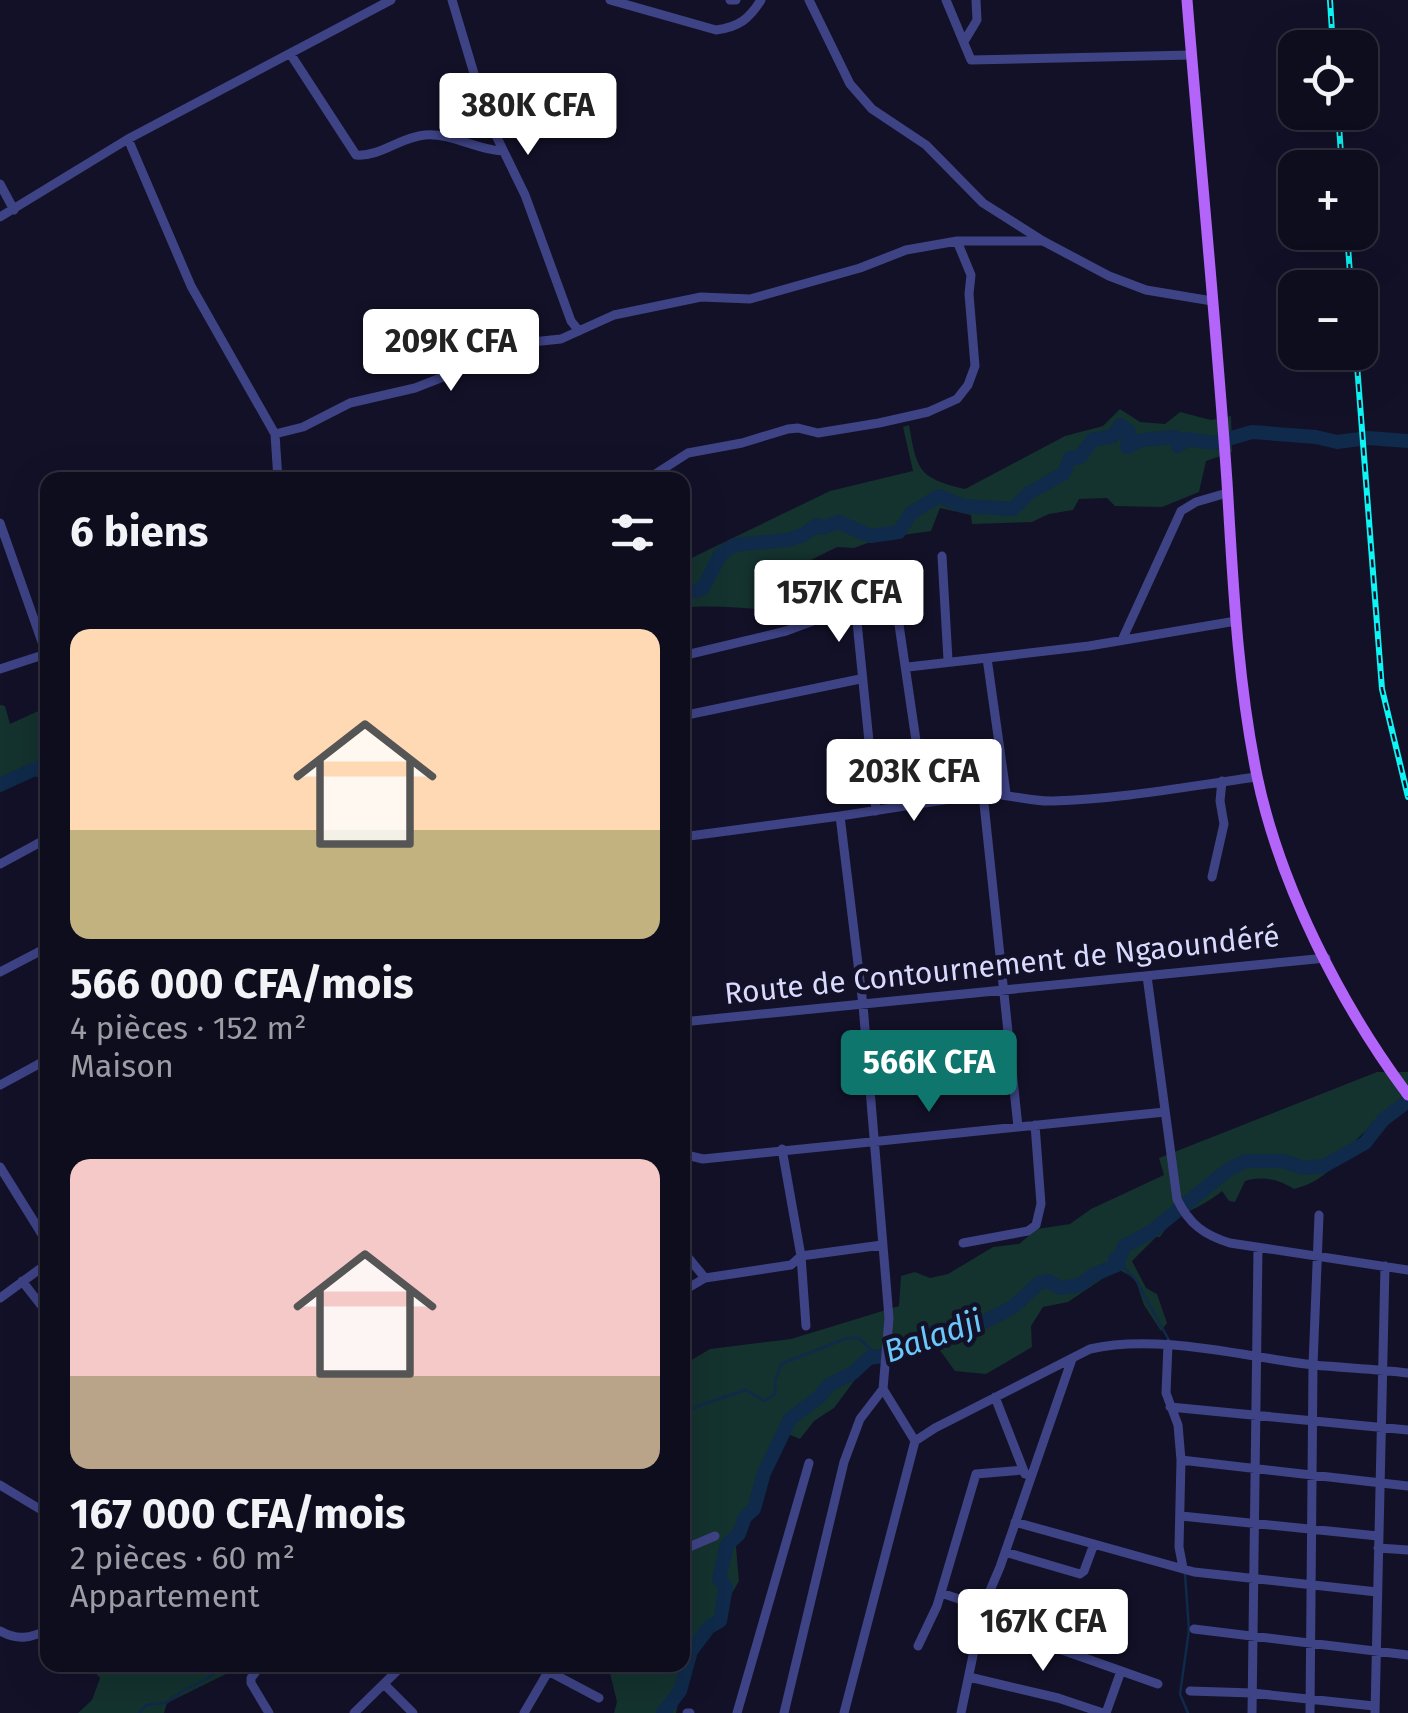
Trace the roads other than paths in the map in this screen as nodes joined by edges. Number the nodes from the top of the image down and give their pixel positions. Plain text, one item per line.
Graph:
1 (390, 0) edge
2 (452, 0) edge
3 (610, 0) edge
4 (761, 0) edge
5 (809, 0) edge
6 (946, 0) edge
7 (976, 0) edge
8 (1187, 0) edge
9 (965, 40) junction
10 (290, 55) junction
11 (1191, 55) junction
12 (128, 138) junction
13 (503, 151) junction
14 (0, 184) edge
15 (14, 210) junction
16 (0, 217) edge
17 (958, 241) junction
18 (1043, 241) junction
19 (1212, 302) junction
20 (578, 331) junction
21 (275, 434) junction
22 (277, 472) edge
23 (658, 472) edge
24 (1227, 493) junction
25 (0, 523) edge
26 (942, 556) dead end
27 (892, 570) dead end
28 (1236, 620) junction
29 (40, 636) edge
30 (1122, 640) junction
31 (690, 654) edge
32 (40, 658) edge
33 (987, 658) junction
34 (948, 660) junction
35 (908, 667) junction
36 (0, 669) edge
37 (860, 679) junction
38 (690, 714) edge
39 (1257, 776) junction
40 (1222, 782) junction
41 (1006, 793) junction
42 (983, 794) junction
43 (925, 802) junction
44 (876, 811) junction
45 (840, 816) junction
46 (690, 836) edge
47 (40, 842) edge
48 (0, 864) edge
49 (1212, 878) dead end
50 (40, 951) edge
51 (1326, 958) junction
52 (0, 972) edge
53 (1147, 976) junction
54 (1004, 991) junction
55 (864, 1005) junction
56 (690, 1021) edge
57 (40, 1064) edge
58 (0, 1086) edge
59 (1408, 1095) edge
60 (1165, 1112) junction
61 (1035, 1125) junction
62 (1018, 1127) junction
63 (875, 1140) junction
64 (782, 1149) junction
65 (690, 1156) edge
66 (0, 1167) edge
67 (1319, 1215) dead end
68 (40, 1231) edge
69 (963, 1243) dead end
70 (882, 1245) junction
71 (1258, 1248) junction
72 (802, 1256) junction
73 (1316, 1256) junction
74 (690, 1260) edge
75 (1385, 1266) junction
76 (40, 1269) edge
77 (1408, 1270) edge
78 (705, 1278) junction
79 (22, 1281) junction
80 (690, 1285) edge
81 (0, 1298) edge
82 (40, 1304) edge
83 (806, 1326) dead end
84 (1170, 1344) junction
85 (1258, 1355) junction
86 (1072, 1359) junction
87 (1314, 1365) junction
88 (1382, 1370) junction
89 (1408, 1372) edge
90 (883, 1389) junction
91 (995, 1397) junction
92 (1170, 1408) junction
93 (1256, 1414) junction
94 (1313, 1420) junction
95 (1380, 1427) junction
96 (1408, 1430) edge
97 (915, 1441) junction
98 (1180, 1460) junction
99 (809, 1463) dead end
100 (1023, 1470) junction
101 (1255, 1470) junction
102 (1312, 1476) junction
103 (1028, 1481) junction
104 (1379, 1483) junction
105 (0, 1485) edge
106 (1408, 1486) edge
107 (40, 1509) edge
108 (1181, 1516) junction
109 (1015, 1522) junction
110 (1255, 1524) junction
111 (1312, 1529) junction
112 (716, 1536) dead end
113 (1378, 1536) junction
114 (1094, 1544) junction
115 (690, 1547) edge
116 (1378, 1548) junction
117 (1408, 1550) edge
118 (1005, 1552) junction
119 (1183, 1568) junction
120 (1254, 1578) junction
121 (1312, 1586) junction
122 (1377, 1592) junction
123 (941, 1593) junction
124 (982, 1607) junction
125 (1194, 1630) dead end
126 (0, 1631) edge
127 (40, 1634) edge
128 (1017, 1634) dead end
129 (1253, 1637) junction
130 (1311, 1644) junction
131 (918, 1646) dead end
132 (1375, 1652) junction
133 (1408, 1655) edge
134 (1121, 1670) junction
135 (255, 1672) edge
136 (396, 1672) edge
137 (548, 1672) edge
138 (557, 1672) edge
139 (969, 1677) junction
140 (384, 1684) junction
141 (1158, 1684) dead end
142 (1190, 1691) dead end
143 (1252, 1693) junction
144 (599, 1698) dead end
145 (1310, 1699) junction
146 (1374, 1710) edge
147 (269, 1713) edge
148 (354, 1713) edge
149 (413, 1713) edge
150 (524, 1713) edge
151 (737, 1713) edge
152 (784, 1713) edge
153 (844, 1713) edge
154 (961, 1713) edge
155 (1105, 1713) edge
156 (1252, 1713) edge
157 (1310, 1713) edge

1 - 10 street
2 - 13 street
3 - 4 street
5 - 18 street
6 - 9 street
7 - 9 street
8 - 11 main road
9 - 11 street
10 - 12 street
10 - 13 street
11 - 19 main road
12 - 15 street
12 - 21 street
13 - 20 street
14 - 15 street
15 - 16 street
17 - 18 street
17 - 20 street
17 - 23 street
18 - 19 street
19 - 24 main road
20 - 21 street
21 - 22 street
24 - 28 main road
24 - 30 street
25 - 29 street
26 - 34 street
27 - 35 street
28 - 30 street
28 - 39 main road
30 - 33 street
31 - 37 street
32 - 36 street
33 - 34 street
33 - 41 street
34 - 35 street
35 - 43 street
37 - 38 street
37 - 44 street
39 - 40 street
39 - 51 main road
40 - 41 street
40 - 49 street
41 - 42 street
42 - 43 street
42 - 54 street
43 - 44 street
44 - 45 street
45 - 46 street
45 - 55 street
47 - 48 street
50 - 52 street
51 - 53 street, Route de Contournement de Ngaoundéré
51 - 59 main road
53 - 54 street, Route de Contournement de Ngaoundéré
53 - 60 street
54 - 55 street, Route de Contournement de Ngaoundéré
54 - 62 street
55 - 56 street, Route de Contournement de Ngaoundéré
55 - 63 street
57 - 58 street
60 - 61 street
60 - 71 street
61 - 62 street
61 - 69 street
62 - 63 street
63 - 64 street
63 - 70 street
64 - 65 street
64 - 72 street
66 - 68 street
67 - 73 street
70 - 72 street
70 - 90 street
71 - 73 street
71 - 85 street
72 - 78 street
72 - 83 street
73 - 75 street
73 - 87 street
74 - 78 street
75 - 77 street
75 - 88 street
76 - 79 street
78 - 80 street
79 - 81 street
79 - 82 street
84 - 85 street
84 - 86 street
84 - 92 street
85 - 87 street
85 - 93 street
86 - 91 street
86 - 103 street
87 - 88 street
87 - 94 street
88 - 89 street
88 - 95 street
90 - 97 street
90 - 152 street
91 - 97 street
91 - 100 street
92 - 93 street
92 - 98 street
93 - 94 street
93 - 101 street
94 - 95 street
94 - 102 street
95 - 96 street
95 - 104 street
97 - 153 street
98 - 101 street
98 - 108 street
99 - 151 street
100 - 103 street
100 - 123 street
101 - 102 street
101 - 110 street
102 - 104 street
102 - 111 street
103 - 109 street
104 - 106 street
104 - 113 street
105 - 107 street
108 - 110 street
108 - 119 street
109 - 114 street
109 - 118 street
110 - 111 street
110 - 120 street
111 - 113 street
111 - 121 street
112 - 115 street
113 - 116 street
114 - 118 street
114 - 119 street
116 - 117 street
116 - 122 street
118 - 124 street
119 - 120 street
120 - 121 street
120 - 129 street
121 - 122 street
121 - 130 street
122 - 132 street
123 - 124 street
123 - 131 street
124 - 139 street
125 - 129 street
126 - 127 street
128 - 134 street
129 - 130 street
129 - 143 street
130 - 132 street
130 - 145 street
132 - 133 street
132 - 146 street
134 - 141 street
134 - 155 street
135 - 147 street
136 - 140 street
137 - 150 street
138 - 144 street
139 - 154 street
139 - 155 street
140 - 148 street
140 - 149 street
142 - 143 street
143 - 145 street
143 - 156 street
145 - 146 street
145 - 157 street

